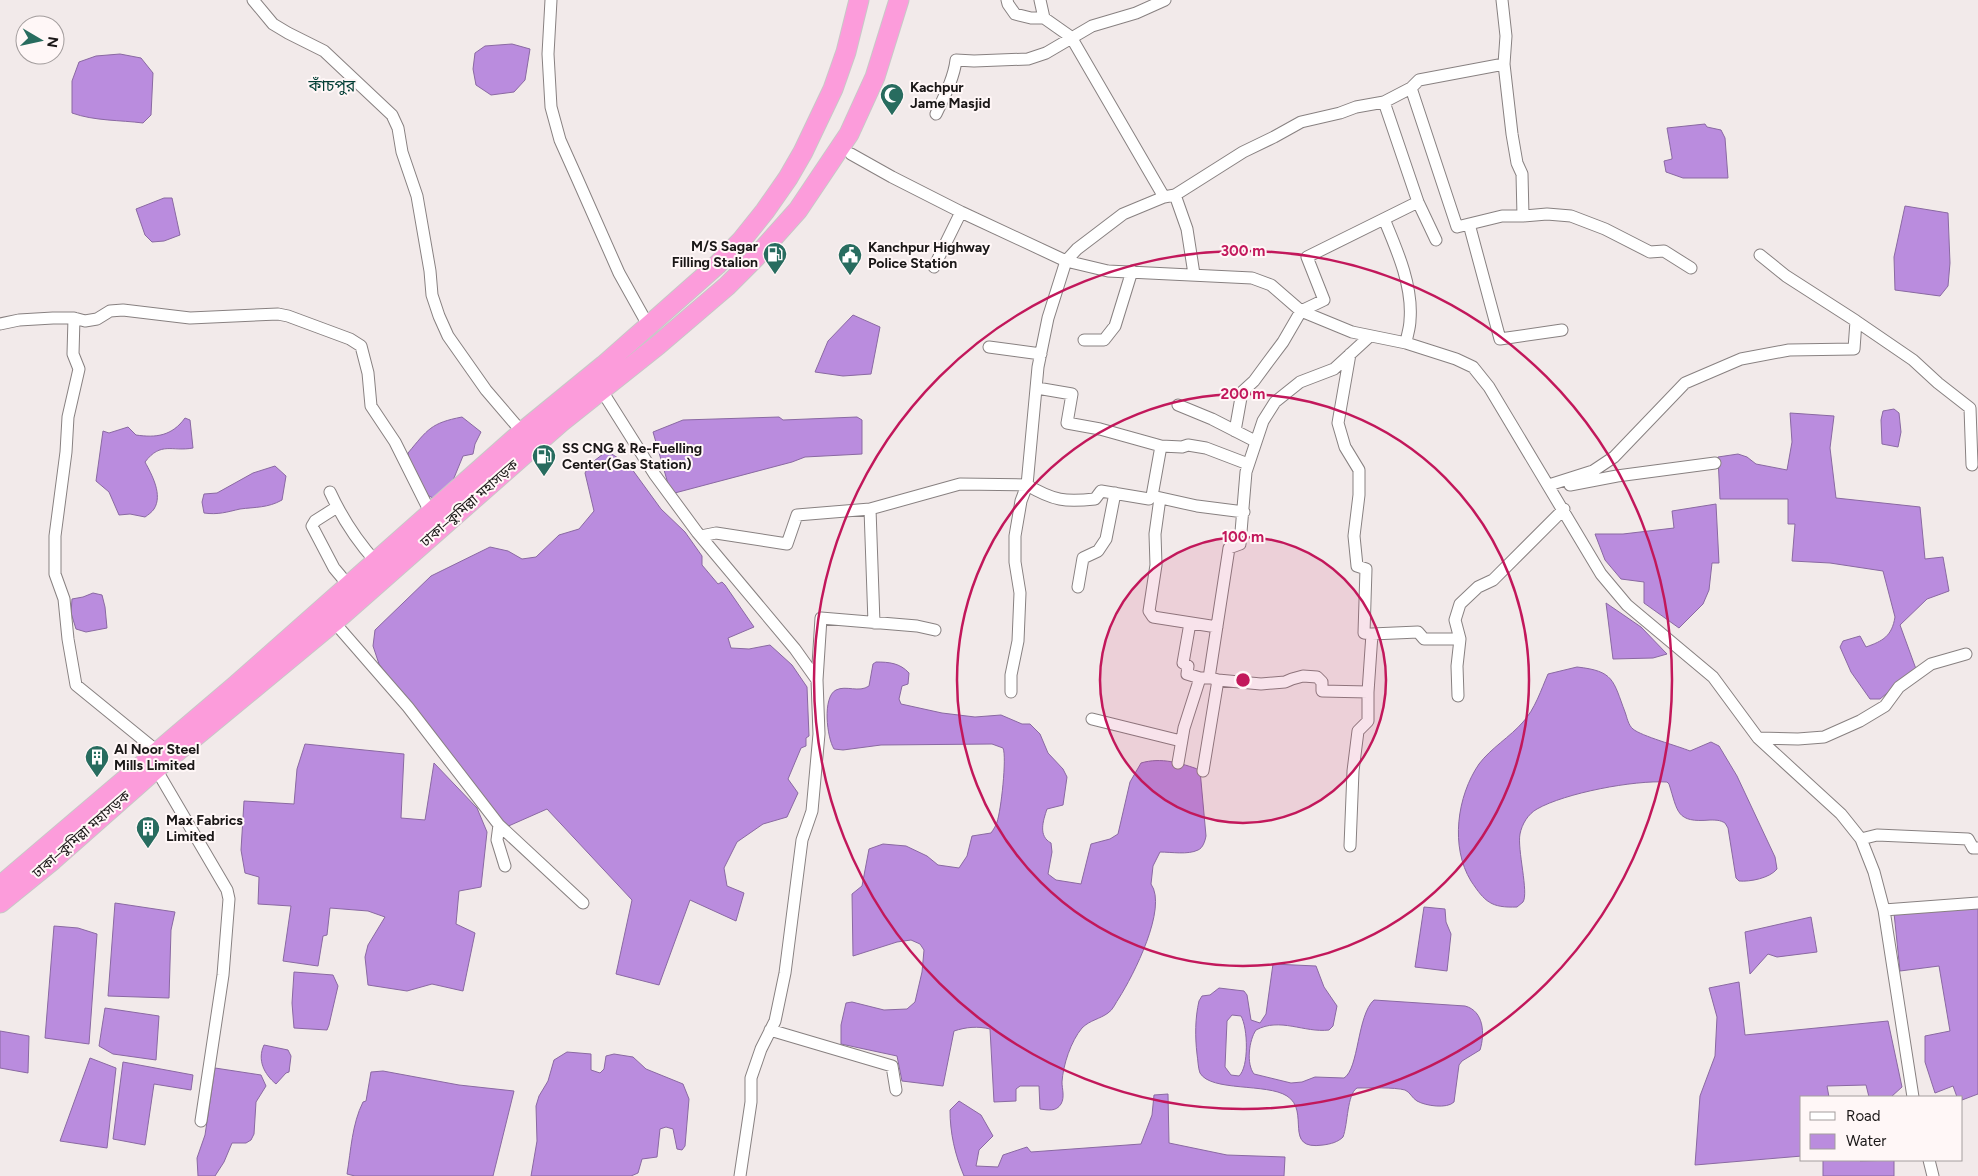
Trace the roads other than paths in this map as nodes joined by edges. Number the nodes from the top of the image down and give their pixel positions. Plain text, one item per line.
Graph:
1 (253, 0) edge
2 (551, 0) edge
3 (859, 0) edge
4 (899, 0) edge
5 (912, 0) edge
6 (1008, 0) edge
7 (1040, 0) edge
8 (1165, 0) edge
9 (1502, 0) edge
10 (1044, 18) junction
11 (1071, 37) junction
12 (1504, 64) junction
13 (1411, 88) junction
14 (1384, 102) junction
15 (936, 114) dead end
16 (851, 154) junction
17 (1170, 196) junction
18 (1418, 202) junction
19 (961, 212) junction
20 (1524, 216) junction
21 (1384, 219) junction
22 (1469, 224) junction
23 (1436, 240) dead end
24 (1760, 255) dead end
25 (1066, 261) junction
26 (934, 267) dead end
27 (1691, 268) dead end
28 (1132, 271) junction
29 (1194, 274) junction
30 (1301, 310) junction
31 (74, 318) junction
32 (1856, 321) junction
33 (0, 324) edge
34 (648, 325) junction
35 (1562, 330) dead end
36 (1370, 336) junction
37 (1084, 340) dead end
38 (1406, 343) junction
39 (658, 345) junction
40 (989, 347) dead end
41 (1041, 354) junction
42 (1350, 354) junction
43 (1037, 388) junction
44 (602, 391) junction
45 (1178, 405) dead end
46 (1235, 431) junction
47 (522, 432) junction
48 (1255, 441) junction
49 (1161, 446) junction
50 (1715, 463) dead end
51 (1248, 464) junction
52 (1972, 465) dead end
53 (1027, 485) junction
54 (1550, 487) junction
55 (330, 492) dead end
56 (1115, 493) junction
57 (1156, 497) junction
58 (337, 507) junction
59 (870, 509) junction
60 (1564, 509) junction
61 (1244, 512) junction
62 (431, 514) junction
63 (701, 536) junction
64 (376, 562) junction
65 (349, 586) junction
66 (1078, 587) dead end
67 (334, 622) junction
68 (874, 623) junction
69 (1190, 623) junction
70 (1217, 627) junction
71 (935, 630) dead end
72 (1372, 634) junction
73 (1460, 640) junction
74 (1966, 654) dead end
75 (1209, 679) junction
76 (817, 680) junction
77 (1011, 692) dead end
78 (1368, 692) junction
79 (1458, 696) dead end
80 (1092, 719) dead end
81 (1758, 738) junction
82 (1181, 741) junction
83 (157, 760) junction
84 (1178, 763) dead end
85 (1203, 772) dead end
86 (499, 825) junction
87 (1860, 839) junction
88 (1350, 846) dead end
89 (1978, 848) edge
90 (505, 866) dead end
91 (2, 882) edge
92 (1978, 902) edge
93 (0, 903) edge
94 (583, 903) dead end
95 (1884, 910) junction
96 (770, 1030) junction
97 (896, 1090) dead end
98 (1913, 1096) edge
99 (201, 1121) dead end
100 (1929, 1161) edge
101 (740, 1176) edge
102 (1933, 1176) edge

1 - 47 street
2 - 34 street
3 - 34 highway, ঢাকা–কুমিল্লা মহাসড়ক
4 - 39 highway, ঢাকা–কুমিল্লা মহাসড়ক
5 - 16 highway
6 - 10 street
7 - 10 street
8 - 11 street
9 - 12 street
10 - 11 street
11 - 15 street
11 - 17 street
12 - 13 street
12 - 20 street
13 - 14 street
13 - 22 street
14 - 17 street
14 - 18 street
16 - 19 street
16 - 39 highway
17 - 25 street
17 - 29 street
18 - 21 street
18 - 23 street
19 - 25 street
19 - 26 street
20 - 22 street
20 - 27 street
21 - 30 street
21 - 38 street
22 - 35 street
24 - 32 street
25 - 28 street
25 - 41 street
28 - 29 street
28 - 37 street
29 - 30 street
30 - 36 street
30 - 46 street
31 - 33 street
31 - 62 street
31 - 83 street
32 - 52 street
32 - 54 street
34 - 47 highway, ঢাকা–কুমিল্লা মহাসড়ক
36 - 38 street
36 - 42 street
38 - 54 street
39 - 44 highway, ঢাকা–কুমিল্লা মহাসড়ক
40 - 41 street
41 - 43 street
42 - 48 street
42 - 72 street
43 - 49 street
43 - 53 street
44 - 63 street
44 - 67 highway, ঢাকা–কুমিল্লা মহাসড়ক
45 - 46 street
46 - 48 street
47 - 62 highway, ঢাকা–কুমিল্লা মহাসড়ক
48 - 51 street
49 - 51 street
49 - 57 street
50 - 54 street
51 - 61 street
53 - 56 street
53 - 59 street
53 - 77 street
54 - 60 street
55 - 58 street
56 - 57 street
56 - 66 street
57 - 61 street
57 - 69 street
58 - 64 street
58 - 65 street
59 - 63 street
59 - 68 street
60 - 73 street
60 - 81 street
61 - 70 street
62 - 64 highway, ঢাকা–কুমিল্লা মহাসড়ক
63 - 76 street
64 - 65 highway, ঢাকা–কুমিল্লা মহাসড়ক
65 - 83 highway, ঢাকা–কুমিল্লা মহাসড়ক
67 - 83 highway, ঢাকা–কুমিল্লা মহাসড়ক
67 - 86 street
68 - 71 street
68 - 76 street
69 - 70 street
69 - 75 street
70 - 75 street
72 - 73 street
72 - 78 street
73 - 79 street
74 - 81 street
75 - 78 street
75 - 82 street
75 - 85 street
76 - 96 street
78 - 88 street
80 - 82 street
81 - 87 street
82 - 84 street
83 - 91 highway, ঢাকা–কুমিল্লা মহাসড়ক
83 - 93 highway, ঢাকা–কুমিল্লা মহাসড়ক
83 - 99 street
86 - 90 street
86 - 94 street
87 - 89 street
87 - 95 street
92 - 95 street
95 - 98 street
96 - 97 street
96 - 101 street
100 - 102 street

